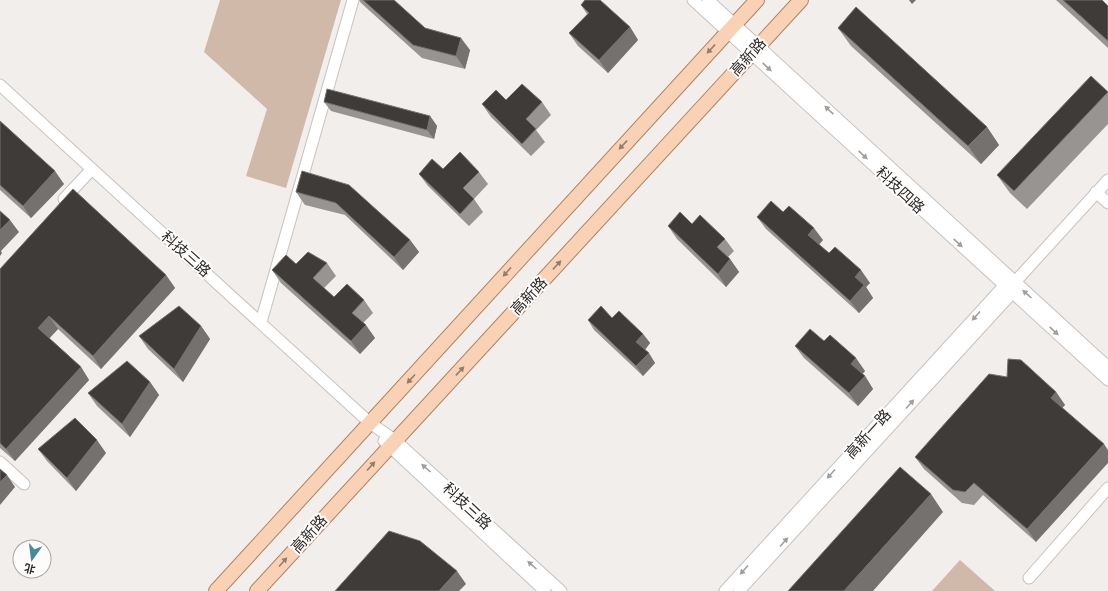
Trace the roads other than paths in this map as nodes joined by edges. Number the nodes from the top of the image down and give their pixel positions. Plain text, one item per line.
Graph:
1 (353, 0) edge
2 (693, 0) edge
3 (708, 0) edge
4 (757, 0) edge
5 (801, 0) edge
6 (731, 28) junction
7 (755, 49) junction
8 (0, 86) edge
9 (92, 169) junction
10 (1108, 180) edge
11 (1096, 192) junction
12 (1108, 203) edge
13 (56, 208) edge
14 (1011, 287) junction
15 (261, 322) junction
16 (1108, 367) edge
17 (1108, 380) edge
18 (370, 423) junction
19 (392, 444) junction
20 (0, 462) edge
21 (24, 484) dead end
22 (1108, 488) edge
23 (1029, 578) dead end
24 (216, 591) edge
25 (257, 591) edge
26 (545, 591) edge
27 (561, 591) edge
28 (724, 591) edge
29 (739, 591) edge

1 - 15 street
2 - 6 street, 科技四路
3 - 6 street, 科技四路
4 - 6 main road, 高新路
5 - 7 main road, 高新路
6 - 7 street, 科技四路
6 -> 18 main road, 高新路
7 - 14 street, 科技四路
19 -> 7 main road, 高新路
8 - 9 street, 科技三路
9 - 13 street
9 - 15 street, 科技三路
10 - 11 street, 高新一路
11 - 12 street
11 - 14 street, 高新一路
16 -> 14 street, 科技四路
14 -> 17 street, 科技四路
14 -> 28 street, 高新一路
29 -> 14 street, 高新一路
15 - 18 street, 科技三路
18 - 19 street, 科技三路
18 - 24 main road, 高新路
25 -> 19 main road, 高新路
19 - 26 street, 科技三路
27 -> 19 street, 科技三路
20 - 21 street
22 - 23 street

